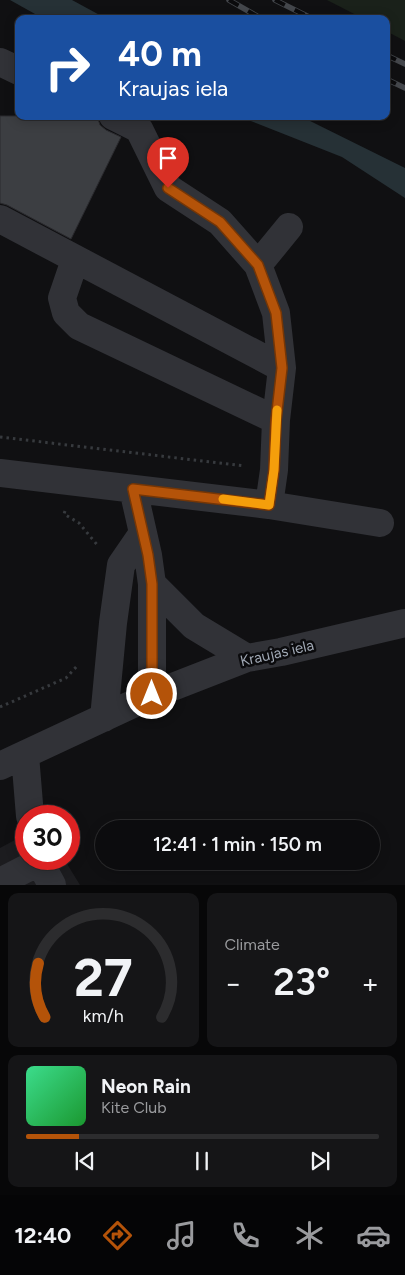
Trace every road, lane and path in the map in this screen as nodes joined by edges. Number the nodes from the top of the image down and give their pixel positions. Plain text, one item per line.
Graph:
1 (0, 62) edge
2 (15, 69) edge
3 (121, 120) edge
4 (1, 221) edge
5 (289, 227) dead end
6 (75, 260) junction
7 (258, 265) junction
8 (282, 368) junction
9 (276, 420) junction
10 (0, 437) edge
11 (70, 445) junction
12 (274, 470) junction
13 (0, 473) edge
14 (67, 481) junction
15 (133, 489) junction
16 (269, 505) junction
17 (380, 523) dead end
18 (143, 533) junction
19 (101, 549) dead end
20 (152, 584) junction
21 (405, 623) edge
22 (247, 658) junction
23 (79, 664) dead end
24 (152, 694) junction
25 (0, 707) edge
26 (104, 718) junction
27 (25, 755) junction
28 (0, 766) edge
29 (29, 805) edge
30 (37, 870) edge
31 (0, 882) edge

1 - 2 street
3 - 7 street
4 - 6 street
5 - 7 street
6 - 8 street
6 - 9 street
7 - 8 street
8 - 9 street
9 - 12 street
10 - 11 path
11 - 12 path
11 - 14 path
12 - 16 street
13 - 14 street
14 - 15 street
14 - 19 path
15 - 16 street
15 - 18 street
16 - 17 street
18 - 20 street
18 - 26 street
20 - 22 street
20 - 24 street
21 - 22 street, Kraujas iela
22 - 24 street, Kraujas iela
23 - 25 path
24 - 26 street, Kraujas iela
26 - 27 street, Kraujas iela
27 - 28 street, Kraujas iela
27 - 29 street
30 - 31 street

